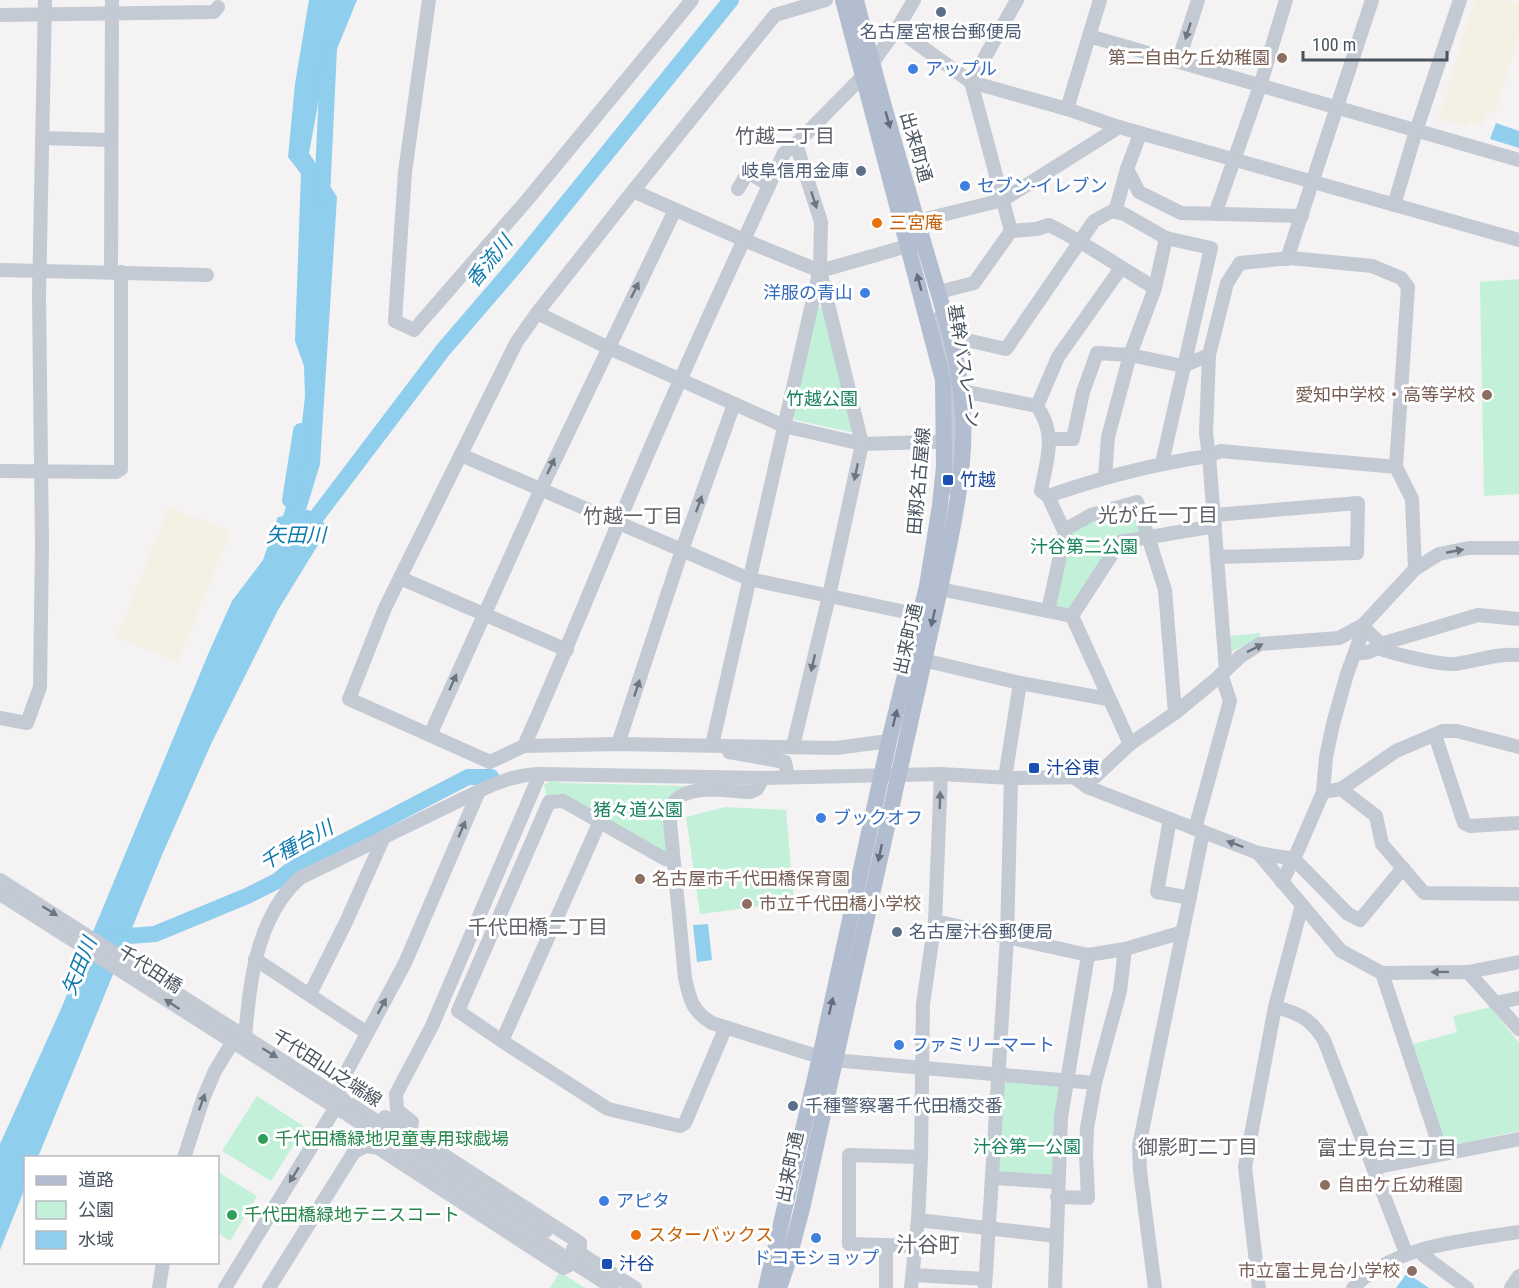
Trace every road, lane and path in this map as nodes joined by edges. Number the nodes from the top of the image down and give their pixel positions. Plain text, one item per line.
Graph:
1 (45, 0) edge
2 (429, 0) edge
3 (692, 0) edge
4 (826, 0) edge
5 (843, 0) edge
6 (856, 0) edge
7 (914, 0) edge
8 (1017, 0) edge
9 (1100, 0) edge
10 (1198, 0) edge
11 (1286, 0) edge
12 (1372, 0) edge
13 (1460, 0) edge
14 (112, 7) edge
15 (218, 7) dead end
16 (0, 15) edge
17 (45, 15) junction
18 (897, 29) junction
19 (1089, 36) junction
20 (1178, 62) junction
21 (867, 71) junction
22 (971, 82) junction
23 (1260, 86) junction
24 (1337, 108) junction
25 (1067, 109) junction
26 (1119, 127) junction
27 (1416, 130) junction
28 (1140, 134) junction
29 (42, 138) junction
30 (110, 140) junction
31 (796, 144) junction
32 (1233, 159) junction
33 (1519, 160) edge
34 (1127, 169) junction
35 (1313, 182) junction
36 (770, 185) junction
37 (738, 189) dead end
38 (633, 191) junction
39 (1003, 200) junction
40 (1394, 205) junction
41 (675, 210) junction
42 (1115, 212) junction
43 (1215, 214) junction
44 (1302, 216) junction
45 (910, 222) junction
46 (1011, 231) junction
47 (1166, 238) junction
48 (744, 240) junction
49 (1519, 240) edge
50 (1082, 241) junction
51 (916, 243) junction
52 (1287, 259) junction
53 (929, 260) junction
54 (1121, 268) junction
55 (0, 270) edge
56 (39, 270) junction
57 (820, 271) junction
58 (116, 272) junction
59 (207, 275) dead end
60 (1155, 288) junction
61 (939, 292) junction
62 (537, 313) junction
63 (953, 341) junction
64 (608, 347) junction
65 (1130, 355) junction
66 (1209, 355) junction
67 (1184, 366) junction
68 (681, 381) junction
69 (949, 388) junction
70 (734, 404) junction
71 (1037, 406) junction
72 (784, 426) junction
73 (1050, 439) junction
74 (955, 440) junction
75 (862, 444) junction
76 (461, 455) junction
77 (1209, 456) junction
78 (1162, 463) junction
79 (1396, 467) junction
80 (0, 471) edge
81 (40, 472) junction
82 (1104, 477) junction
83 (540, 489) junction
84 (1048, 496) junction
85 (1214, 520) junction
86 (618, 523) junction
87 (1064, 530) junction
88 (1149, 538) junction
89 (1519, 548) edge
90 (682, 550) junction
91 (1217, 557) junction
92 (1415, 569) junction
93 (400, 578) junction
94 (749, 579) junction
95 (933, 587) junction
96 (829, 596) junction
97 (1048, 611) junction
98 (484, 613) junction
99 (920, 615) junction
100 (1072, 616) junction
101 (1519, 619) edge
102 (1363, 627) junction
103 (1379, 646) junction
104 (567, 650) junction
105 (1355, 652) junction
106 (1519, 655) edge
107 (923, 660) junction
108 (1223, 672) junction
109 (1020, 683) junction
110 (1108, 699) junction
111 (1174, 713) junction
112 (0, 718) edge
113 (430, 735) junction
114 (1435, 735) junction
115 (889, 741) junction
116 (618, 744) junction
117 (1130, 744) junction
118 (712, 745) junction
119 (727, 745) junction
120 (524, 746) junction
121 (793, 746) junction
122 (1519, 747) edge
123 (540, 774) junction
124 (941, 774) junction
125 (890, 775) junction
126 (788, 777) junction
127 (1008, 778) junction
128 (1075, 778) junction
129 (761, 782) junction
130 (1341, 789) junction
131 (479, 790) junction
132 (1323, 792) junction
133 (1170, 819) junction
134 (600, 821) junction
135 (1519, 823) edge
136 (1199, 831) junction
137 (384, 837) junction
138 (1258, 853) junction
139 (1294, 859) junction
140 (673, 860) junction
141 (1403, 868) junction
142 (0, 880) edge
143 (1282, 882) junction
144 (0, 894) edge
145 (1519, 894) edge
146 (1190, 898) junction
147 (1302, 905) junction
148 (935, 921) junction
149 (1183, 932) junction
150 (1007, 937) junction
151 (1125, 949) junction
152 (1088, 955) junction
153 (255, 958) junction
154 (1519, 963) edge
155 (1468, 972) junction
156 (1382, 973) junction
157 (310, 993) junction
158 (1519, 998) edge
159 (1495, 1003) junction
160 (1275, 1007) junction
161 (726, 1029) junction
162 (1519, 1029) edge
163 (367, 1033) junction
164 (232, 1039) junction
165 (502, 1041) junction
166 (828, 1059) junction
167 (923, 1068) junction
168 (1000, 1076) junction
169 (1066, 1081) junction
170 (1095, 1083) junction
171 (344, 1106) junction
172 (410, 1132) junction
173 (1519, 1139) edge
174 (366, 1146) junction
175 (1442, 1154) junction
176 (185, 1156) edge
177 (921, 1157) junction
178 (1373, 1168) junction
179 (992, 1178) junction
180 (1057, 1182) junction
181 (1057, 1197) junction
182 (918, 1220) junction
183 (988, 1227) junction
184 (1519, 1232) edge
185 (1056, 1236) junction
186 (886, 1246) junction
187 (916, 1246) junction
188 (1422, 1250) junction
189 (1406, 1253) junction
190 (577, 1258) junction
191 (163, 1264) edge
192 (1519, 1276) edge
193 (912, 1282) edge
194 (985, 1286) edge
195 (159, 1288) edge
196 (225, 1288) edge
197 (269, 1288) edge
198 (614, 1288) edge
199 (635, 1288) edge
200 (765, 1288) edge
201 (778, 1288) edge
202 (886, 1288) edge
203 (1055, 1288) edge
204 (1155, 1288) edge
205 (1259, 1288) edge
206 (1353, 1288) edge
207 (1467, 1288) edge
208 (1511, 1288) edge

1 - 17 street
2 - 3 street
4 - 38 street
5 - 21 main road, 出来町通
6 - 21 main road, 出来町通
7 - 18 street
8 - 22 street
9 - 19 street
10 -> 20 street
11 - 23 street
12 - 24 street
13 - 27 street
14 - 15 street
14 - 17 street
14 - 30 street
16 - 17 street
17 - 29 street
18 - 21 street
18 - 22 street
19 - 20 street
19 - 25 street
20 - 23 street
21 - 31 street
21 - 45 main road, 出来町通
22 - 25 street
22 - 39 street
23 - 24 street
23 - 32 street
24 - 27 street
24 - 35 street
25 - 26 street
26 - 28 street
26 - 39 street
27 - 33 street
27 - 40 street
28 - 32 street
28 - 34 street
29 - 30 street
29 - 56 street
30 - 58 street
31 - 36 street
31 -> 57 street
32 - 35 street
32 - 43 street
34 - 42 street
34 - 43 street
35 - 40 street
35 - 44 street
36 - 37 street
36 - 48 street
38 - 41 street
38 - 62 street
39 - 45 street
39 - 46 street
40 - 49 street
41 - 48 street
64 -> 41 street
42 - 47 street
42 - 50 street
43 - 44 street
44 - 52 street
45 - 51 main road, 出来町通
46 - 50 street
46 - 61 street
47 - 60 street
47 - 67 street
48 - 57 street
48 - 68 street
50 - 54 street
50 - 63 street
51 - 53 main road, 出来町通
51 - 57 street
69 -> 51 main road, 出来町通
52 - 66 street
52 - 79 street
53 - 61 main road, 出来町通
53 - 69 street, 基幹バスレーン
54 - 60 street
54 - 71 street
55 - 56 street
56 - 58 street
56 - 81 street
57 - 72 street
57 - 75 street
58 - 59 street
58 - 81 street
60 - 65 street
61 - 63 main road, 出来町通
62 - 64 street
62 - 76 street
63 - 69 main road, 出来町通
64 - 68 street
83 -> 64 street
65 - 67 street
65 - 73 street
65 - 82 street
66 - 67 street
66 - 77 street
67 - 78 street
68 - 70 street
68 - 86 street
69 - 71 street
69 - 74 main road, 田籾名古屋線
70 - 72 street
90 -> 70 street
71 - 73 street
72 - 75 street
72 - 94 street
73 - 84 street
74 - 75 street
74 - 95 main road, 田籾名古屋線
74 - 95 main road, 出来町通
75 -> 96 street
76 - 83 street
76 - 93 street
77 - 78 street
77 - 79 street
77 - 85 street
78 - 82 street
79 - 92 street
80 - 81 street
81 - 112 street
82 - 84 street
83 - 86 street
83 - 98 street
84 - 87 street
85 - 88 street
85 - 91 street
85 - 91 street
86 - 90 street
86 - 104 street
87 - 88 street
87 - 97 street
88 - 100 street
88 - 111 street
92 -> 89 street
90 - 94 street
116 -> 90 street
91 - 108 street
92 - 102 street
93 - 98 street
93 - 113 street
94 - 96 street
94 - 118 street
95 - 97 street
95 - 99 main road, 出来町通
95 -> 107 main road, 出来町通
96 - 99 street
96 -> 121 street
97 - 100 street
98 - 104 street
113 -> 98 street
115 -> 99 main road, 出来町通
100 - 110 street
101 - 103 street
102 - 103 street
102 - 105 street
108 -> 102 street
103 - 105 street
103 - 106 street
104 - 120 street
105 - 132 street
107 - 109 street
107 - 125 main road, 出来町通
108 - 111 street
108 - 136 street
109 - 110 street
109 - 127 street
110 - 117 street
111 - 117 street
113 - 120 street
114 - 122 street
114 - 130 street
114 - 135 street
115 - 121 street
115 - 125 main road, 出来町通
116 - 118 street
116 - 120 street
117 - 128 street
118 - 119 street
119 - 121 street
119 - 126 street
123 - 129 street
123 - 131 street
123 - 172 street
124 - 125 street
124 - 127 street
148 -> 124 street
125 - 126 street
166 -> 125 main road, 出来町通
125 -> 166 main road, 出来町通
126 - 129 street
127 - 128 street
127 - 150 street
128 - 133 street
129 - 140 street
130 - 132 street
130 - 141 street
131 - 137 street
163 -> 131 street
132 - 139 street
133 - 136 street
133 - 146 street
134 - 140 street
134 - 165 street
134 - 165 street
138 -> 136 street
136 - 146 street
137 - 153 street
137 - 157 street
138 - 139 street
138 - 143 street
139 - 141 street
139 - 143 street
140 - 161 street
141 - 145 street
142 -> 164 street, 千代田山之端線
143 - 147 street
164 -> 144 street, 千代田橋
146 - 149 street
147 - 156 street
147 - 160 street
148 - 150 street
148 - 167 street
149 - 151 street
149 - 204 street
150 - 152 street
150 - 168 street
151 - 152 street
151 - 170 street
152 - 169 street
153 - 157 street
153 - 164 street
154 - 155 street
155 -> 156 street
155 - 159 street
156 - 175 street
157 - 163 street
158 - 159 street
159 - 162 street
160 - 178 street
160 - 205 street
161 - 165 street
161 - 166 street
163 - 171 street
164 - 171 street, 千代田山之端線
176 -> 164 street
166 - 167 street
166 - 200 main road, 出来町通
166 - 201 main road, 出来町通
167 - 168 street
167 - 177 street
168 - 169 street
168 - 179 street
169 - 170 street
169 - 180 street
170 - 181 street
171 - 190 street, 千代田山之端線, bridge
171 -> 196 street
172 - 174 street
172 - 190 street
173 - 175 street
174 - 190 street
174 - 197 street
175 - 178 street
177 - 182 street
177 - 186 street
178 - 189 street
179 - 180 street
179 - 183 street
180 - 181 street
181 - 185 street
182 - 183 street
182 - 187 street
183 - 185 street
183 - 194 street
184 - 188 street
185 - 203 street
186 - 187 street
186 - 202 street
187 - 193 street
188 - 189 street
188 - 207 street
189 - 206 street
190 - 198 street, 千代田山之端線
190 - 199 street, 千代田山之端線
191 - 195 street
192 - 208 street
193 - 194 street

